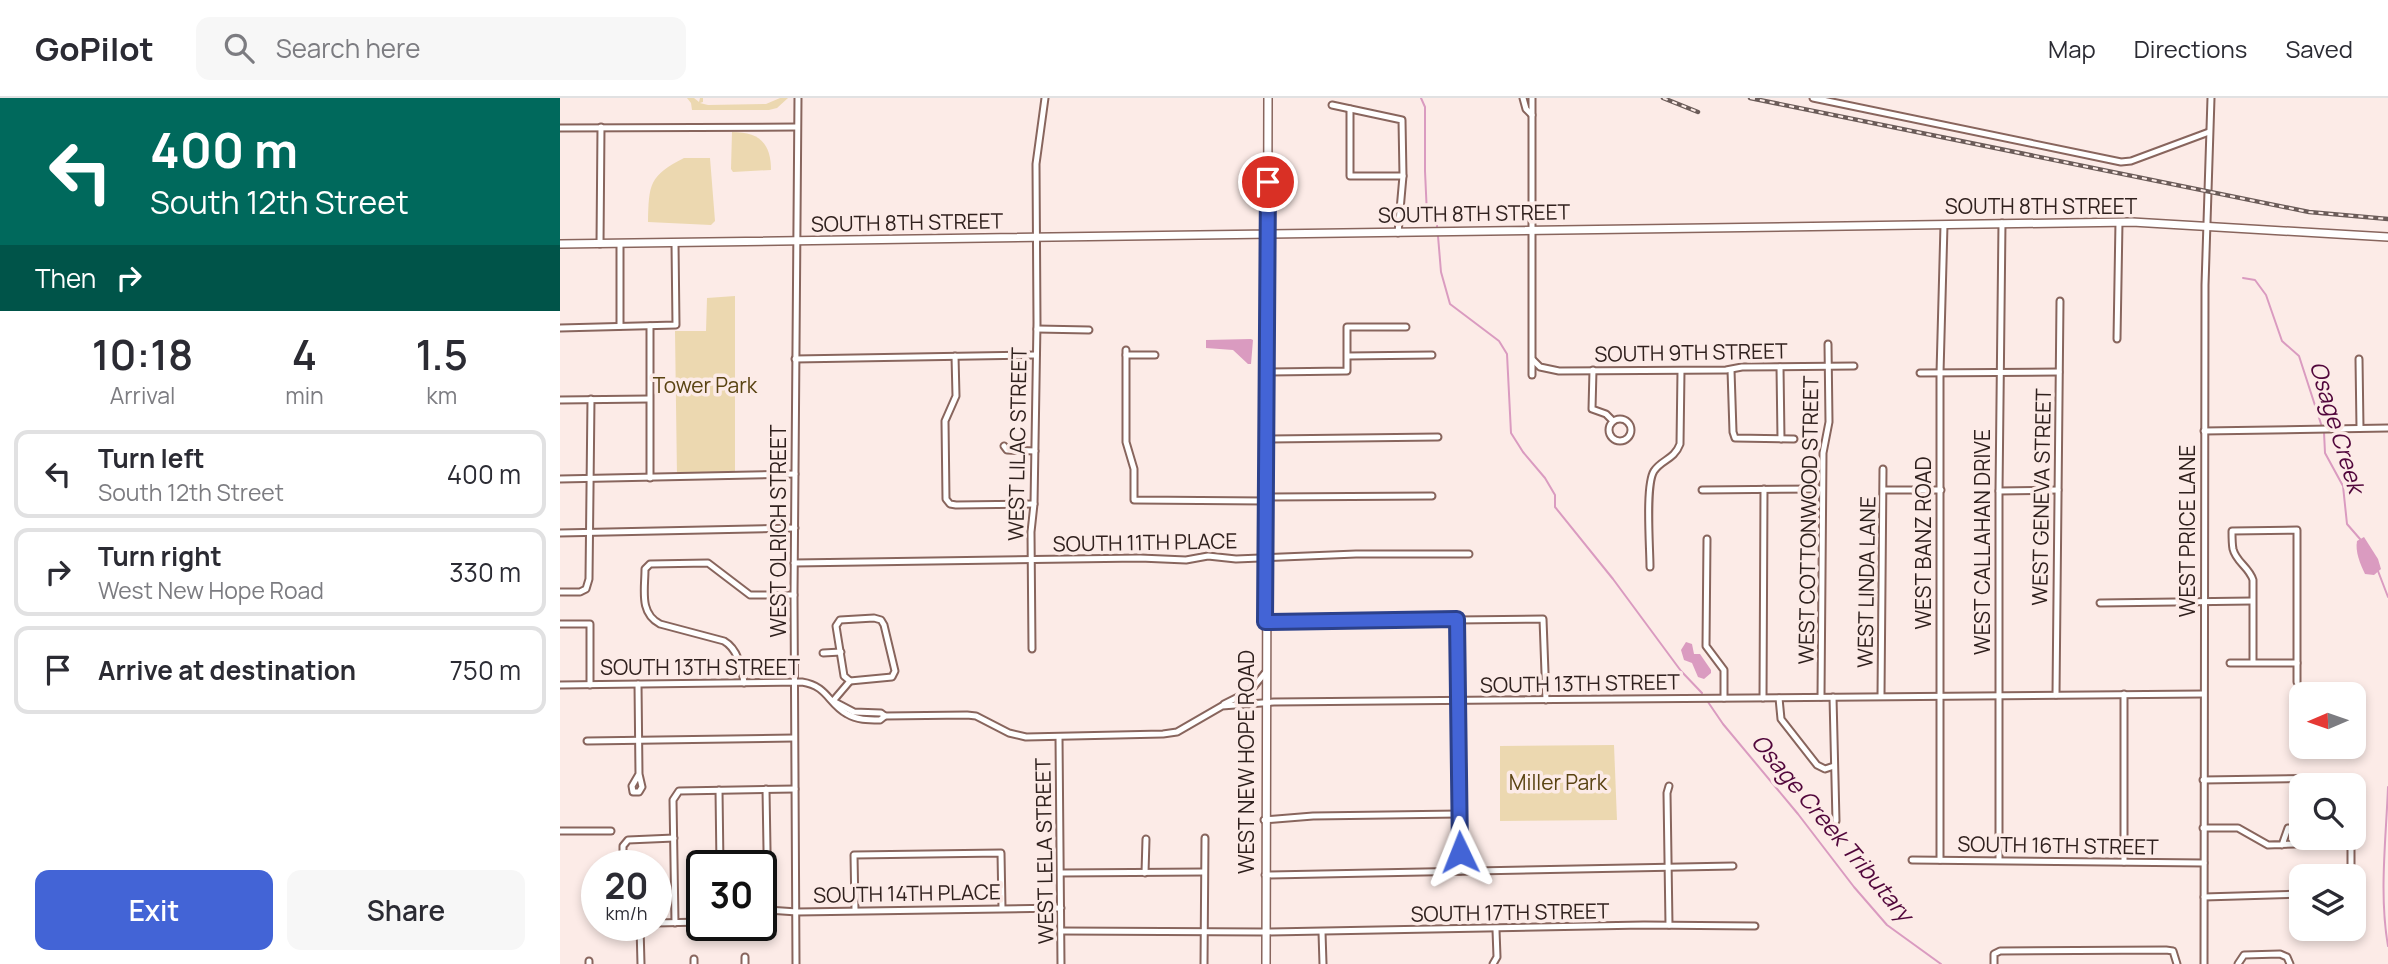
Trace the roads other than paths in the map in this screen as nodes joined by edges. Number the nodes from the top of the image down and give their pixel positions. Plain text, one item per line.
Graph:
1 (798, 98) edge
2 (1045, 98) edge
3 (1268, 98) edge
4 (1523, 98) edge
5 (1532, 98) edge
6 (1813, 98) edge
7 (2211, 98) edge
8 (1332, 105) dead end
9 (1350, 109) junction
10 (1532, 114) junction
11 (601, 127) junction
12 (797, 127) junction
13 (560, 128) edge
14 (2209, 132) junction
15 (1403, 176) junction
16 (2119, 222) junction
17 (2002, 223) junction
18 (1944, 225) junction
19 (2206, 226) junction
20 (1531, 231) junction
21 (1398, 233) junction
22 (1268, 235) junction
23 (2388, 237) edge
24 (1036, 238) junction
25 (796, 242) junction
26 (675, 243) junction
27 (560, 244) edge
28 (600, 244) junction
29 (620, 244) junction
30 (2060, 301) dead end
31 (620, 326) junction
32 (650, 326) junction
33 (1406, 327) dead end
34 (560, 328) edge
35 (1037, 329) junction
36 (1089, 330) dead end
37 (2117, 339) dead end
38 (1828, 344) dead end
39 (1036, 355) junction
40 (1155, 355) dead end
41 (1432, 355) dead end
42 (955, 356) junction
43 (1348, 356) junction
44 (795, 359) junction
45 (2359, 359) dead end
46 (1532, 360) junction
47 (1828, 366) junction
48 (1854, 366) dead end
49 (1780, 367) junction
50 (1593, 370) junction
51 (1731, 370) junction
52 (1681, 371) junction
53 (1266, 372) junction
54 (2000, 372) junction
55 (2059, 372) junction
56 (1920, 373) dead end
57 (1940, 373) junction
58 (1532, 374) dead end
59 (591, 399) junction
60 (649, 399) junction
61 (560, 400) edge
62 (1613, 421) junction
63 (2360, 428) junction
64 (2388, 428) edge
65 (2204, 431) junction
66 (1438, 437) dead end
67 (1266, 439) junction
68 (1781, 439) junction
69 (1794, 439) dead end
70 (1004, 446) dead end
71 (1035, 451) junction
72 (1883, 469) dead end
73 (795, 474) junction
74 (590, 478) junction
75 (650, 478) junction
76 (560, 479) edge
77 (1765, 489) junction
78 (1822, 489) junction
79 (1702, 490) dead end
80 (1884, 490) junction
81 (1941, 490) junction
82 (2058, 490) junction
83 (1999, 491) junction
84 (1432, 496) dead end
85 (1267, 499) junction
86 (1034, 504) junction
87 (795, 528) junction
88 (590, 532) junction
89 (560, 533) edge
90 (1707, 539) dead end
91 (1469, 554) dead end
92 (1265, 557) junction
93 (1032, 561) junction
94 (794, 563) junction
95 (1650, 566) dead end
96 (560, 592) edge
97 (794, 595) junction
98 (2204, 601) junction
99 (2252, 601) junction
100 (2100, 603) dead end
101 (1457, 619) junction
102 (1265, 622) junction
103 (560, 624) edge
104 (1032, 649) dead end
105 (841, 652) junction
106 (823, 653) dead end
107 (2253, 662) junction
108 (2230, 663) dead end
109 (2297, 663) junction
110 (1265, 673) junction
111 (850, 681) junction
112 (794, 682) junction
113 (2297, 682) dead end
114 (744, 683) junction
115 (638, 684) junction
116 (560, 685) edge
117 (590, 685) junction
118 (2124, 694) junction
119 (2203, 694) junction
120 (1998, 695) junction
121 (2056, 695) junction
122 (1881, 696) junction
123 (1940, 696) junction
124 (1821, 697) junction
125 (1833, 697) junction
126 (1724, 698) junction
127 (1763, 698) junction
128 (1779, 698) junction
129 (1459, 700) junction
130 (1546, 700) junction
131 (833, 701) junction
132 (1265, 704) junction
133 (1222, 706) junction
134 (1059, 737) junction
135 (794, 738) junction
136 (587, 741) dead end
137 (638, 741) junction
138 (1834, 766) junction
139 (639, 774) dead end
140 (2289, 779) edge
141 (2203, 780) junction
142 (1670, 786) dead end
143 (766, 789) junction
144 (795, 789) junction
145 (719, 790) junction
146 (1459, 814) junction
147 (1264, 820) junction
148 (1836, 821) dead end
149 (2203, 828) junction
150 (560, 831) edge
151 (611, 831) dead end
152 (674, 838) junction
153 (1205, 838) dead end
154 (1146, 839) dead end
155 (2282, 845) dead end
156 (623, 850) edge
157 (720, 850) edge
158 (767, 850) edge
159 (1912, 860) dead end
160 (1940, 860) junction
161 (1999, 860) junction
162 (2124, 862) junction
163 (2204, 863) junction
164 (1669, 866) junction
165 (1733, 866) dead end
166 (1461, 871) junction
167 (1203, 872) junction
168 (1061, 873) junction
169 (1145, 873) junction
170 (1265, 875) junction
171 (2289, 894) edge
172 (2204, 897) junction
173 (1002, 908) junction
174 (1061, 908) junction
175 (855, 910) junction
176 (777, 911) edge
177 (797, 912) junction
178 (675, 923) joint
179 (686, 923) edge
180 (1669, 925) junction
181 (1755, 926) dead end
182 (1496, 930) junction
183 (1061, 931) junction
184 (1204, 931) junction
185 (1265, 932) junction
186 (1322, 932) junction
187 (640, 941) edge
188 (2239, 961) edge
189 (641, 964) edge
190 (796, 964) edge
191 (1061, 964) edge
192 (1205, 964) edge
193 (1266, 964) edge
194 (1323, 964) edge
195 (1493, 964) edge
196 (1994, 964) edge
197 (2177, 964) edge
198 (2204, 964) edge
199 (2290, 964) edge

1 - 12 street, WEST OLRICH STREET
2 - 24 street, WEST LILAC STREET
3 - 22 main road, WEST NEW HOPE ROAD
4 - 10 street
5 - 10 street
6 - 14 street
7 - 14 street, WEST PRICE LANE
8 - 9 street
9 - 15 street
9 - 15 street
10 - 20 street
11 - 12 street
11 - 13 street
11 - 28 street
12 - 25 street, WEST OLRICH STREET
14 - 19 street, WEST PRICE LANE
15 - 21 street
16 - 17 main road, SOUTH 8TH STREET
16 - 19 main road, SOUTH 8TH STREET
16 - 37 street
17 - 18 main road, SOUTH 8TH STREET
17 - 54 street, WEST CALLAHAN DRIVE
18 - 20 main road, SOUTH 8TH STREET
18 - 57 street, WEST BANZ ROAD
19 - 23 main road, SOUTH 8TH STREET
19 - 65 street, WEST PRICE LANE
20 - 21 main road, SOUTH 8TH STREET
20 - 46 street
21 - 22 main road, SOUTH 8TH STREET
22 - 24 main road, SOUTH 8TH STREET
22 - 53 main road, WEST NEW HOPE ROAD
24 - 25 main road, SOUTH 8TH STREET
24 - 35 street, WEST LILAC STREET
25 - 26 main road, SOUTH 8TH STREET
25 - 44 street, WEST OLRICH STREET
26 - 29 main road, SOUTH 8TH STREET
26 - 32 street
27 - 28 main road, SOUTH 8TH STREET
28 - 29 main road, SOUTH 8TH STREET
29 - 31 street
30 - 55 street, WEST GENEVA STREET
31 - 32 street
31 - 34 street
32 - 60 street
33 - 43 street
35 - 36 street
35 - 39 street, WEST LILAC STREET
38 - 47 street, WEST COTTONWOOD STREET
39 - 42 street
39 - 71 street, WEST LILAC STREET
40 - 85 street
41 - 43 street
42 - 44 street
42 - 86 street
43 - 53 street
44 - 73 street, WEST OLRICH STREET
45 - 63 street
46 - 50 street, SOUTH 9TH STREET
46 - 58 street
47 - 48 street, SOUTH 9TH STREET
47 - 49 street, SOUTH 9TH STREET
47 - 78 street, WEST COTTONWOOD STREET
49 - 51 street, SOUTH 9TH STREET
49 - 68 street
50 - 52 street, SOUTH 9TH STREET
50 - 62 street
51 - 52 street, SOUTH 9TH STREET
51 - 68 street
52 - 95 street
53 - 67 main road, WEST NEW HOPE ROAD
54 - 55 street
54 - 57 street
54 - 83 street, WEST CALLAHAN DRIVE
55 - 82 street, WEST GENEVA STREET
56 - 57 street
57 - 81 street, WEST BANZ ROAD
59 - 60 street
59 - 61 street
59 - 74 street
60 - 75 street
62 - 62 street
63 - 64 street
63 - 65 street
65 - 98 street, WEST PRICE LANE
66 - 67 street
67 - 85 main road, WEST NEW HOPE ROAD
68 - 69 street
70 - 71 street
71 - 86 street, WEST LILAC STREET
72 - 80 street, WEST LINDA LANE
73 - 75 street
73 - 87 street, WEST OLRICH STREET
74 - 75 street
74 - 76 street
74 - 88 street
77 - 78 street
77 - 79 street
77 - 127 street
78 - 124 street, WEST COTTONWOOD STREET
80 - 81 street
80 - 122 street, WEST LINDA LANE
81 - 123 street, WEST BANZ ROAD
82 - 83 street
82 - 121 street, WEST GENEVA STREET
83 - 120 street, WEST CALLAHAN DRIVE
84 - 85 street
85 - 92 main road, WEST NEW HOPE ROAD
86 - 93 street, WEST LILAC STREET
87 - 88 street
87 - 94 street, WEST OLRICH STREET
88 - 89 street
88 - 96 street
90 - 126 street
91 - 92 street, SOUTH 11TH PLACE
92 - 93 street, SOUTH 11TH PLACE
92 - 102 main road, WEST NEW HOPE ROAD
93 - 94 street, SOUTH 11TH PLACE
93 - 104 street, WEST LILAC STREET
94 - 97 street, WEST OLRICH STREET
97 - 112 street, WEST OLRICH STREET
97 - 114 street
98 - 99 street
98 - 100 street
98 - 119 street, WEST PRICE LANE
99 - 107 street
99 - 109 street
101 - 102 street
101 - 129 street
101 - 130 street
102 - 110 main road, WEST NEW HOPE ROAD
103 - 117 street
105 - 106 street
105 - 111 street
105 - 111 street
107 - 108 street
107 - 109 street
109 - 113 street
110 - 132 main road, WEST NEW HOPE ROAD
110 - 133 street
111 - 131 street
112 - 114 street, SOUTH 13TH STREET
112 - 131 street, SOUTH 13TH STREET
112 - 135 street, WEST OLRICH STREET
114 - 115 street, SOUTH 13TH STREET
115 - 117 street, SOUTH 13TH STREET
115 - 137 street
116 - 117 street, SOUTH 13TH STREET
118 - 119 street, SOUTH 13TH STREET
118 - 121 street, SOUTH 13TH STREET
118 - 162 street
119 - 141 street, WEST PRICE LANE
120 - 121 street, SOUTH 13TH STREET
120 - 123 street, SOUTH 13TH STREET
120 - 161 street, WEST CALLAHAN DRIVE
122 - 123 street, SOUTH 13TH STREET
122 - 125 street, SOUTH 13TH STREET
123 - 160 street, WEST BANZ ROAD
124 - 125 street, SOUTH 13TH STREET
124 - 128 street, SOUTH 13TH STREET
125 - 138 street
126 - 127 street, SOUTH 13TH STREET
126 - 130 street, SOUTH 13TH STREET
127 - 128 street, SOUTH 13TH STREET
128 - 138 street
129 - 130 street, SOUTH 13TH STREET
129 - 132 street, SOUTH 13TH STREET
129 - 146 street
131 - 134 street, SOUTH 13TH STREET
132 - 133 street, SOUTH 13TH STREET
132 - 147 main road, WEST NEW HOPE ROAD
133 - 134 street, SOUTH 13TH STREET
134 - 168 street, WEST LELA STREET
135 - 137 street
135 - 144 street, WEST OLRICH STREET
136 - 137 street
137 - 139 street
138 - 148 street
140 - 141 street
141 - 149 street, WEST PRICE LANE
142 - 164 street
143 - 144 street
143 - 145 street
143 - 158 street
144 - 177 street, WEST OLRICH STREET
145 - 152 street
145 - 157 street
146 - 147 street
146 - 166 street
147 - 170 main road, WEST NEW HOPE ROAD
149 - 155 street
149 - 163 street, WEST PRICE LANE
150 - 151 street
152 - 156 street
152 - 178 street
153 - 167 street
154 - 169 street
159 - 160 street, SOUTH 16TH STREET
160 - 161 street, SOUTH 16TH STREET
161 - 162 street, SOUTH 16TH STREET
162 - 163 street, SOUTH 16TH STREET
163 - 172 street, WEST PRICE LANE
164 - 165 street
164 - 166 street
164 - 180 street
166 - 170 street
167 - 169 street
167 - 184 street
168 - 169 street
168 - 174 street, WEST LELA STREET
170 - 185 main road, WEST NEW HOPE ROAD
171 - 172 street
172 - 198 street, WEST PRICE LANE
173 - 174 street, SOUTH 14TH PLACE
173 - 175 street, SOUTH 14TH PLACE
173 - 175 street
174 - 183 street, WEST LELA STREET
175 - 177 street, SOUTH 14TH PLACE
176 - 177 street, SOUTH 14TH PLACE
177 - 190 street, WEST OLRICH STREET
178 - 179 street
180 - 181 street, SOUTH 17TH STREET
180 - 182 street, SOUTH 17TH STREET
182 - 186 street, SOUTH 17TH STREET
182 - 195 street
183 - 184 street
183 - 191 street, WEST LELA STREET
184 - 185 street
184 - 192 street
185 - 186 street, SOUTH 17TH STREET
185 - 193 main road, WEST NEW HOPE ROAD
186 - 194 street
187 - 189 street
188 - 199 street
196 - 197 street

